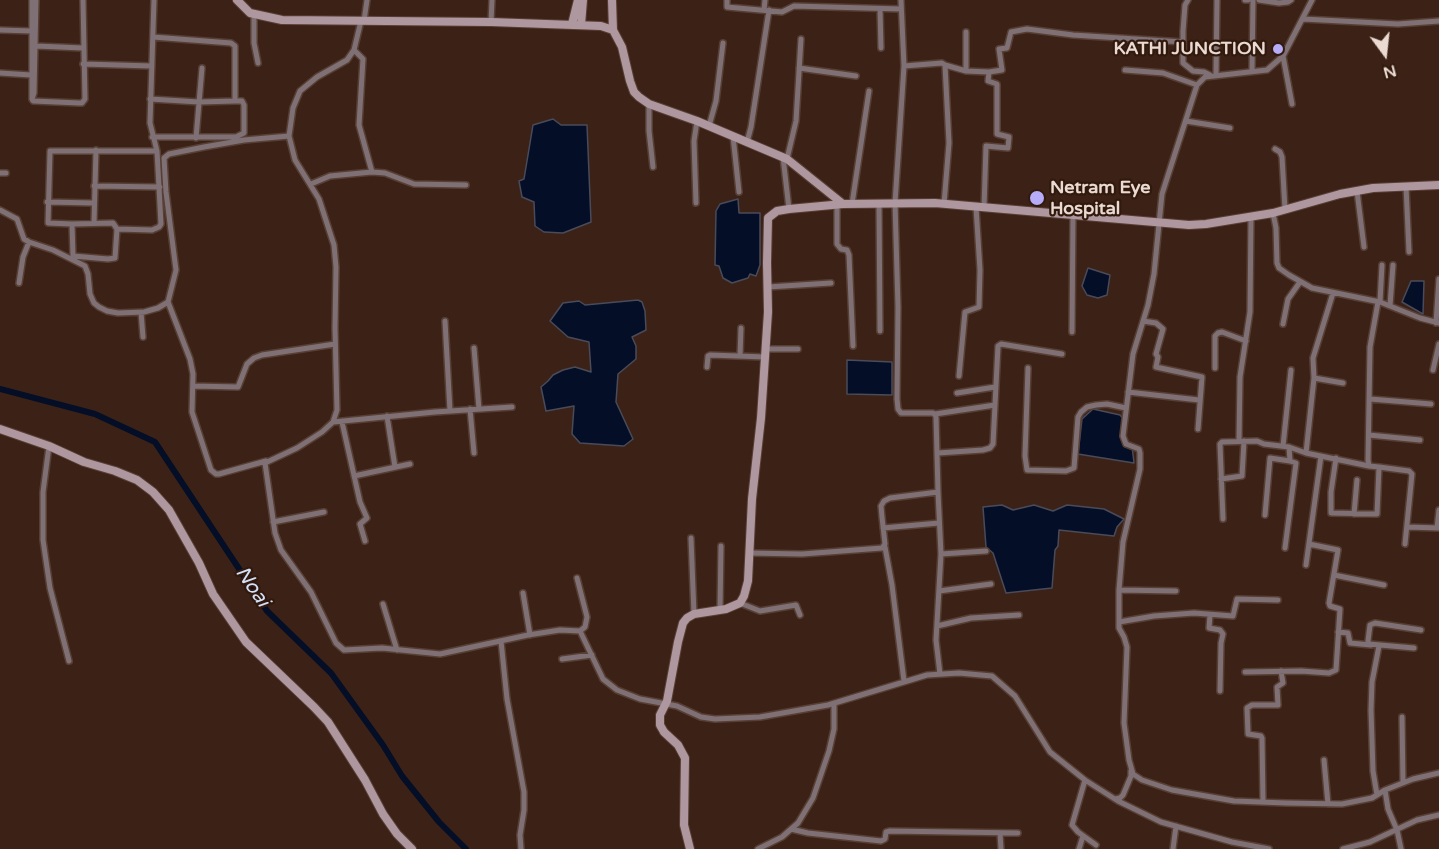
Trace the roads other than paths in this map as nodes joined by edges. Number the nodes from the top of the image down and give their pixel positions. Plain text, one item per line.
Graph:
1 (34, 0) edge
2 (83, 0) edge
3 (154, 0) edge
4 (237, 0) edge
5 (367, 0) edge
6 (492, 0) edge
7 (578, 0) edge
8 (584, 0) edge
9 (612, 0) edge
10 (727, 0) edge
11 (765, 0) edge
12 (828, 0) edge
13 (853, 0) edge
14 (901, 0) edge
15 (1188, 0) edge
16 (1217, 0) edge
17 (1253, 0) edge
18 (1259, 0) edge
19 (1291, 0) edge
20 (1312, 0) edge
21 (827, 7) junction
22 (853, 8) junction
23 (880, 9) junction
24 (901, 9) junction
25 (766, 10) junction
26 (254, 15) junction
27 (1303, 19) junction
28 (362, 21) junction
29 (1439, 21) edge
30 (492, 22) junction
31 (577, 25) junction
32 (0, 30) edge
33 (613, 30) junction
34 (32, 31) junction
35 (966, 32) dead end
36 (153, 37) junction
37 (801, 39) dead end
38 (1183, 42) junction
39 (723, 43) dead end
40 (36, 46) junction
41 (83, 48) junction
42 (881, 48) dead end
43 (354, 50) junction
44 (1283, 56) junction
45 (258, 63) dead end
46 (83, 64) junction
47 (945, 65) junction
48 (152, 66) junction
49 (904, 66) junction
50 (202, 68) dead end
51 (799, 68) junction
52 (1125, 70) dead end
53 (966, 71) junction
54 (1252, 71) junction
55 (989, 72) junction
56 (0, 73) edge
57 (30, 75) junction
58 (856, 76) dead end
59 (1213, 76) junction
60 (1197, 85) junction
61 (869, 92) dead end
62 (32, 99) junction
63 (150, 99) junction
64 (235, 101) junction
65 (198, 102) junction
66 (649, 104) junction
67 (1292, 104) dead end
68 (697, 121) junction
69 (1186, 121) junction
70 (709, 126) junction
71 (1230, 128) dead end
72 (289, 136) junction
73 (734, 136) junction
74 (152, 137) junction
75 (196, 138) junction
76 (747, 142) junction
77 (1275, 149) dead end
78 (96, 150) junction
79 (157, 151) junction
80 (785, 158) junction
81 (653, 167) dead end
82 (372, 172) junction
83 (311, 184) junction
84 (466, 185) dead end
85 (1439, 185) edge
86 (94, 186) junction
87 (1406, 186) junction
88 (160, 187) junction
89 (1357, 191) junction
90 (739, 192) dead end
91 (47, 202) junction
92 (93, 203) junction
93 (696, 203) dead end
94 (895, 203) junction
95 (840, 204) junction
96 (852, 204) junction
97 (879, 204) junction
98 (944, 204) junction
99 (980, 208) junction
100 (789, 209) junction
101 (1285, 209) junction
102 (0, 210) edge
103 (1273, 213) junction
104 (1073, 215) junction
105 (1251, 217) junction
106 (1158, 222) junction
107 (94, 223) junction
108 (72, 224) junction
109 (117, 228) junction
110 (28, 242) junction
111 (1364, 246) dead end
112 (1409, 252) dead end
113 (1382, 265) dead end
114 (1393, 265) dead end
115 (1439, 279) edge
116 (1300, 282) junction
117 (20, 283) dead end
118 (831, 283) dead end
119 (768, 287) junction
120 (1333, 292) junction
121 (168, 302) junction
122 (1379, 302) junction
123 (1390, 306) junction
124 (141, 312) junction
125 (445, 321) dead end
126 (1143, 321) junction
127 (1438, 323) edge
128 (1283, 324) dead end
129 (741, 328) dead end
130 (880, 331) dead end
131 (1072, 332) dead end
132 (142, 337) dead end
133 (1246, 341) junction
134 (335, 344) junction
135 (1439, 344) edge
136 (853, 346) dead end
137 (474, 348) dead end
138 (798, 349) dead end
139 (766, 353) junction
140 (1062, 354) dead end
141 (740, 356) junction
142 (707, 367) dead end
143 (1028, 368) dead end
144 (1215, 368) dead end
145 (1291, 370) dead end
146 (1433, 370) dead end
147 (959, 376) dead end
148 (1314, 378) junction
149 (1343, 383) dead end
150 (193, 386) junction
151 (995, 387) junction
152 (1128, 392) junction
153 (957, 393) dead end
154 (1370, 399) junction
155 (1199, 400) junction
156 (1431, 404) dead end
157 (995, 405) junction
158 (512, 407) dead end
159 (1126, 408) junction
160 (470, 409) junction
161 (479, 409) junction
162 (450, 411) junction
163 (935, 414) junction
164 (387, 416) junction
165 (333, 422) junction
166 (342, 422) junction
167 (0, 429) edge
168 (1198, 429) dead end
169 (1369, 435) junction
170 (1241, 440) junction
171 (1420, 440) dead end
172 (49, 446) junction
173 (1286, 447) junction
174 (474, 453) dead end
175 (938, 453) junction
176 (1306, 453) junction
177 (1321, 456) junction
178 (1336, 458) junction
179 (266, 461) junction
180 (1290, 461) junction
181 (410, 464) dead end
182 (1369, 466) junction
183 (395, 467) junction
184 (1379, 467) junction
185 (354, 476) junction
186 (1221, 479) junction
187 (1357, 480) dead end
188 (938, 492) junction
189 (1439, 510) edge
190 (324, 513) dead end
191 (1354, 514) junction
192 (1265, 515) dead end
193 (1223, 519) dead end
194 (273, 522) junction
195 (939, 523) junction
196 (1407, 527) junction
197 (883, 528) junction
198 (1438, 528) edge
199 (691, 538) dead end
200 (365, 541) dead end
201 (1309, 544) junction
202 (1406, 544) dead end
203 (721, 546) dead end
204 (885, 547) junction
205 (1285, 548) dead end
206 (986, 552) dead end
207 (749, 553) junction
208 (941, 554) junction
209 (1306, 565) dead end
210 (1334, 575) junction
211 (577, 578) dead end
212 (991, 584) dead end
213 (1384, 585) dead end
214 (1119, 590) junction
215 (939, 591) junction
216 (1176, 591) dead end
217 (523, 593) dead end
218 (1278, 600) dead end
219 (740, 603) junction
220 (383, 604) dead end
221 (720, 610) junction
222 (694, 614) junction
223 (800, 615) dead end
224 (1019, 615) dead end
225 (1210, 615) junction
226 (1119, 622) junction
227 (937, 626) junction
228 (1421, 630) dead end
229 (580, 631) junction
230 (1338, 632) junction
231 (530, 635) junction
232 (501, 641) junction
233 (1371, 645) junction
234 (1379, 646) junction
235 (1414, 648) dead end
236 (397, 650) junction
237 (592, 655) junction
238 (562, 659) dead end
239 (69, 661) dead end
240 (1281, 671) junction
241 (1245, 672) dead end
242 (940, 674) junction
243 (904, 681) junction
244 (1220, 691) dead end
245 (665, 704) junction
246 (834, 704) junction
247 (1402, 717) dead end
248 (1324, 760) dead end
249 (1131, 767) junction
250 (1439, 773) edge
251 (1085, 780) junction
252 (1403, 783) junction
253 (1385, 790) junction
254 (1377, 795) junction
255 (1115, 799) junction
256 (1263, 801) junction
257 (1328, 804) junction
258 (1439, 815) edge
259 (1176, 826) junction
260 (791, 829) junction
261 (1397, 830) junction
262 (1000, 833) junction
263 (1018, 833) dead end
264 (1083, 836) junction
265 (1370, 842) junction
266 (1096, 845) dead end
267 (412, 849) edge
268 (521, 849) edge
269 (690, 849) edge
270 (758, 849) edge
271 (1001, 849) edge
272 (1079, 849) edge
273 (1173, 849) edge
274 (1269, 849) edge
275 (1343, 849) edge
276 (1371, 849) edge
277 (1401, 849) edge

1 - 34 street
1 - 40 street
2 - 41 street
3 - 36 street
4 - 26 street
5 - 28 street
6 - 30 street
7 - 31 street
8 - 31 street
9 - 33 street
10 - 25 street
11 - 25 street
12 - 21 street
13 - 22 street
14 - 24 street
15 - 38 street
16 - 59 street
17 - 54 street
18 - 19 street
20 - 27 street
21 - 22 street
21 - 25 street
22 - 23 street
23 - 24 street
23 - 42 street
24 - 49 street
25 - 76 street
26 - 28 street
26 - 45 street
27 - 29 street
27 - 44 street
28 - 30 street
28 - 43 street
30 - 31 street
31 - 33 street
32 - 34 street
33 - 66 street
34 - 57 street
35 - 53 street
36 - 48 street
36 - 64 street
37 - 51 street
38 - 55 street
38 - 59 street
39 - 70 street
40 - 41 street
40 - 62 street
41 - 46 street
43 - 72 street
43 - 82 street
44 - 54 street
44 - 67 street
46 - 48 street
46 - 62 street
47 - 49 street
47 - 53 street
47 - 98 street
48 - 63 street
49 - 94 street
50 - 65 street
51 - 58 street
51 - 80 street
52 - 60 street
53 - 55 street
54 - 59 street
55 - 99 street
56 - 57 street
57 - 62 street
59 - 60 street
60 - 69 street
61 - 96 street
63 - 65 street
63 - 74 street
64 - 65 street
64 - 75 street
65 - 75 street
66 - 68 street
66 - 81 street
68 - 70 street
68 - 93 street
69 - 71 street
69 - 106 street
70 - 73 street
72 - 83 street
72 - 121 street
73 - 76 street
73 - 90 street
74 - 75 street
74 - 79 street
76 - 80 street
77 - 101 street
78 - 79 street
78 - 86 street
78 - 91 street
79 - 88 street
80 - 95 street
80 - 100 street
82 - 83 street
82 - 84 street
83 - 134 street
85 - 87 street
86 - 88 street
86 - 92 street
87 - 89 street
87 - 112 street
88 - 109 street
89 - 101 street
89 - 111 street
91 - 92 street
91 - 108 street
92 - 107 street
94 - 97 street
94 - 98 street
94 - 163 street
95 - 96 street
95 - 100 street
95 - 136 street
96 - 97 street
97 - 130 street
98 - 99 street
99 - 104 street
99 - 147 street
100 - 119 street
101 - 103 street
102 - 110 street
103 - 105 street
103 - 116 street
104 - 106 street
104 - 131 street
105 - 106 street
105 - 133 street
106 - 126 street
107 - 108 street
107 - 109 street
108 - 109 street
110 - 117 street
110 - 124 street
113 - 122 street
114 - 123 street
115 - 127 street
116 - 120 street
116 - 128 street
118 - 119 street
119 - 139 street
120 - 122 street
120 - 148 street
121 - 124 street
121 - 150 street
122 - 123 street
122 - 154 street
123 - 127 street
124 - 132 street
125 - 162 street
126 - 152 street
126 - 155 street
129 - 141 street
133 - 144 street
133 - 170 street
134 - 150 street
134 - 165 street
135 - 146 street
137 - 161 street
138 - 139 street
139 - 141 street
139 - 207 street
140 - 151 street
141 - 142 street
143 - 159 street
145 - 173 street
148 - 149 street
148 - 176 street
150 - 179 street
151 - 153 street
151 - 157 street
152 - 155 street
152 - 159 street
154 - 156 street
154 - 169 street
155 - 168 street
157 - 163 street
157 - 175 street
158 - 161 street
159 - 214 street
160 - 161 street
160 - 162 street
160 - 174 street
162 - 164 street
163 - 175 street
164 - 166 street
164 - 183 street
165 - 166 street
165 - 179 street
166 - 185 street
167 - 172 street
169 - 171 street
169 - 182 street
170 - 173 street
170 - 186 street
170 - 186 street
172 - 239 street
172 - 267 street
173 - 176 street
173 - 180 street
175 - 188 street
176 - 177 street
177 - 178 street
177 - 201 street
178 - 182 street
178 - 191 street
179 - 194 street
180 - 192 street
180 - 205 street
181 - 183 street
182 - 184 street
183 - 185 street
184 - 191 street
184 - 196 street
185 - 200 street
186 - 193 street
187 - 191 street
188 - 195 street
188 - 197 street
189 - 198 street
190 - 194 street
194 - 236 street
195 - 197 street
195 - 208 street
196 - 198 street
196 - 202 street
197 - 204 street
199 - 222 street
201 - 209 street
201 - 210 street
203 - 221 street
204 - 207 street
204 - 243 street
206 - 208 street
207 - 219 street
208 - 215 street
210 - 213 street
210 - 230 street
211 - 229 street
212 - 215 street
214 - 216 street
214 - 226 street
215 - 227 street
217 - 231 street
218 - 225 street
219 - 221 street
219 - 223 street
220 - 236 street
221 - 222 street
222 - 245 street
224 - 227 street
225 - 226 street
225 - 244 street
226 - 249 street
227 - 242 street
228 - 233 street
229 - 231 street
229 - 237 street
230 - 233 street
230 - 240 street
231 - 232 street
232 - 236 street
232 - 268 street
233 - 234 street
234 - 235 street
234 - 254 street
237 - 238 street
237 - 245 street
240 - 241 street
240 - 256 street
242 - 243 street
242 - 251 street
243 - 246 street
245 - 246 street
245 - 269 street
246 - 260 street
247 - 252 street
248 - 257 street
249 - 255 street
249 - 256 street
250 - 252 street
251 - 255 street
251 - 264 street
252 - 253 street
253 - 254 street
253 - 261 street
254 - 257 street
255 - 259 street
256 - 257 street
258 - 261 street
259 - 273 street
259 - 274 street
260 - 262 street
260 - 270 street
261 - 265 street
261 - 277 street
262 - 263 street
262 - 271 street
264 - 266 street
264 - 272 street
265 - 275 street
265 - 276 street

